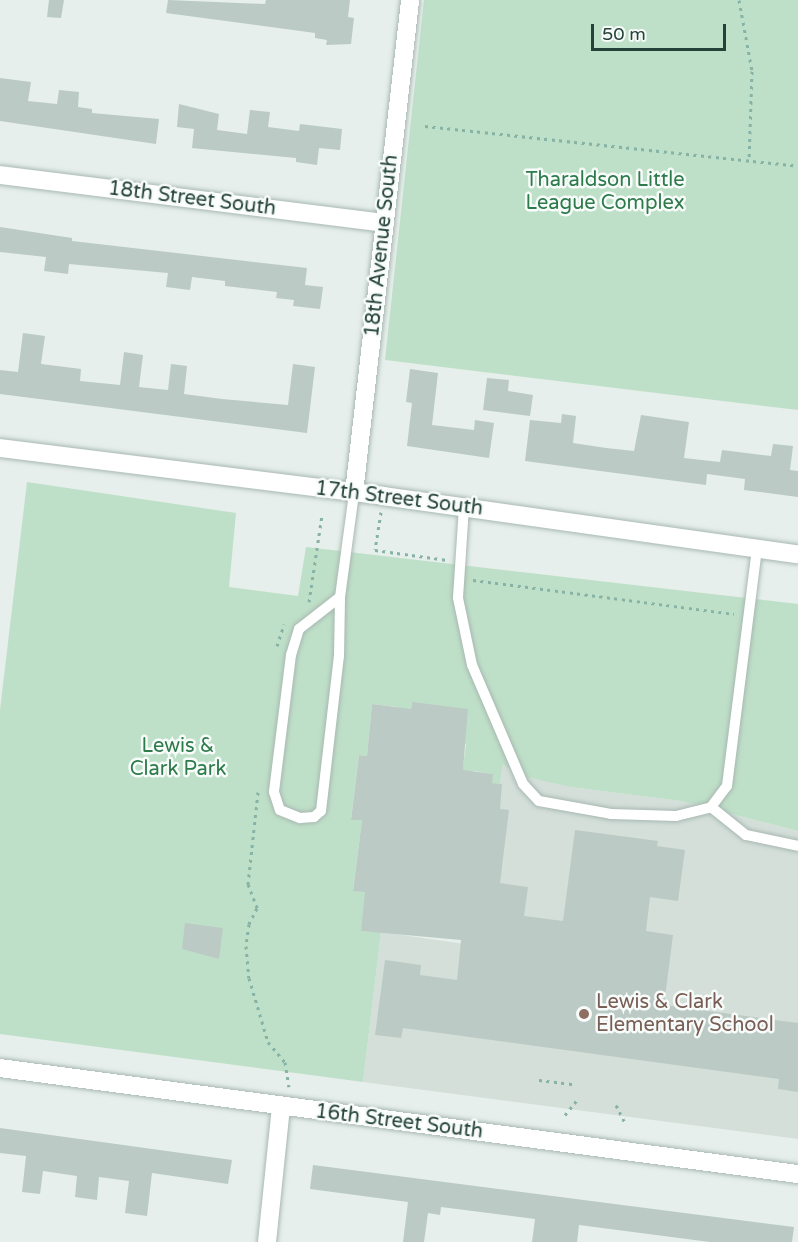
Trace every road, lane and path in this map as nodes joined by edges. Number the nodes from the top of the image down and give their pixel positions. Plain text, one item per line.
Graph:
1 (411, 0) edge
2 (739, 0) edge
3 (425, 126) dead end
4 (749, 160) junction
5 (798, 166) edge
6 (0, 175) edge
7 (384, 223) junction
8 (0, 453) edge
9 (354, 493) junction
10 (464, 507) junction
11 (381, 510) dead end
12 (757, 548) junction
13 (798, 554) edge
14 (457, 568) junction
15 (340, 597) junction
16 (748, 616) junction
17 (711, 807) junction
18 (798, 846) edge
19 (0, 1068) edge
20 (539, 1080) dead end
21 (574, 1083) dead end
22 (579, 1098) dead end
23 (616, 1105) dead end
24 (281, 1107) junction
25 (565, 1115) dead end
26 (626, 1123) dead end
27 (798, 1174) edge
28 (267, 1242) edge

1 - 7 street, 18th Avenue South
2 - 4 path
3 - 4 path
4 - 5 path
6 - 7 street, 18th Street South
7 - 9 street, 18th Avenue South
8 - 9 street, 17th Street South
9 - 10 street, 17th Street South
9 - 15 lane
10 - 12 street, 17th Street South
10 - 14 lane
11 - 14 path
12 - 13 street, 17th Street South
12 - 16 lane
14 - 16 path
14 - 17 lane
15 - 15 lane
16 - 17 lane
17 - 18 lane
19 - 24 street, 16th Street South
20 - 21 path
22 - 25 path
23 - 26 path
24 - 27 street, 16th Street South
24 - 28 street

